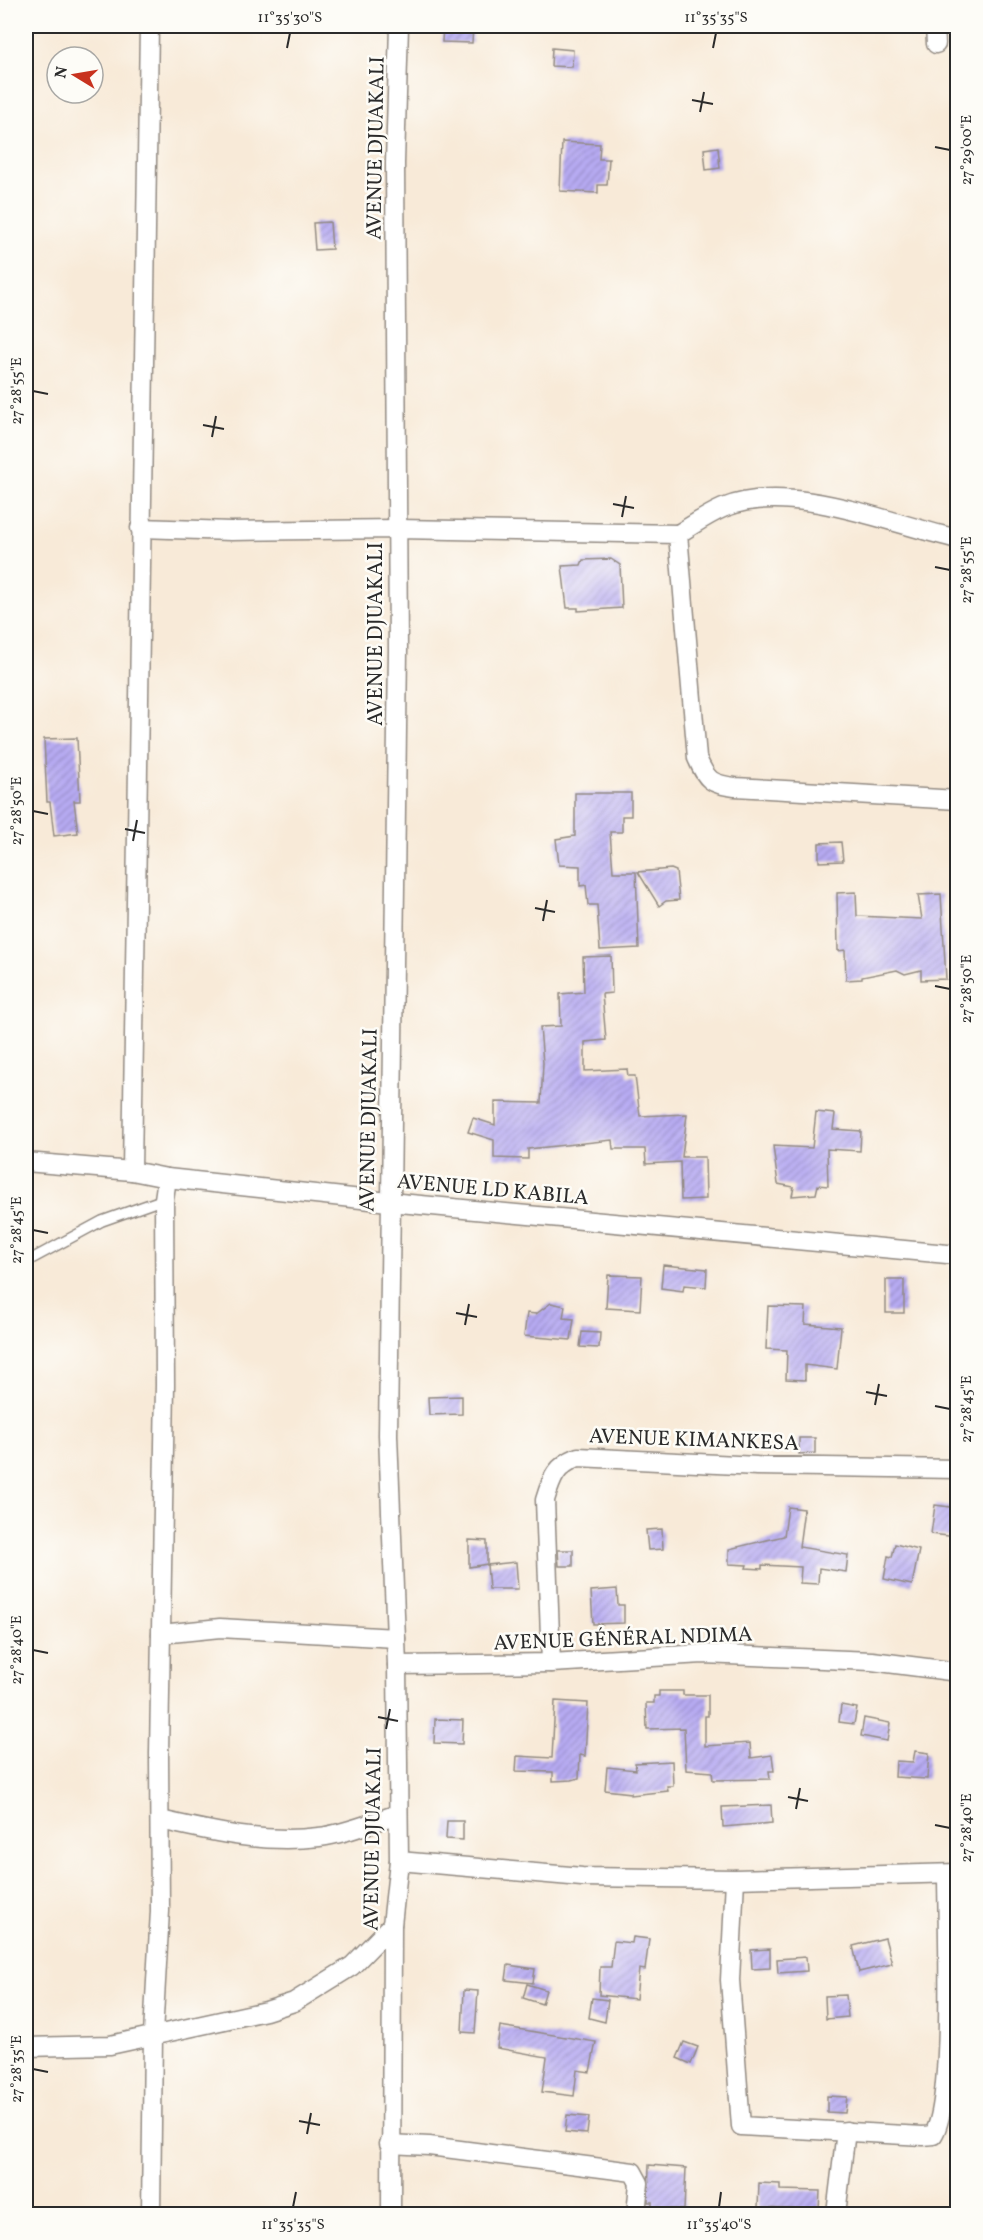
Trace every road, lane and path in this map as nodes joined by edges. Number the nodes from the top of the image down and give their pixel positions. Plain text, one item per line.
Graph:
1 (149, 26) edge
2 (399, 26) edge
3 (140, 528) junction
4 (398, 529) junction
5 (678, 534) junction
6 (957, 538) edge
7 (957, 800) edge
8 (26, 1162) edge
9 (132, 1171) junction
10 (167, 1178) junction
11 (165, 1199) junction
12 (389, 1202) junction
13 (957, 1255) edge
14 (26, 1262) edge
15 (957, 1469) edge
16 (161, 1634) junction
17 (396, 1638) junction
18 (551, 1663) junction
19 (397, 1665) junction
20 (957, 1672) edge
21 (398, 1814) junction
22 (160, 1820) junction
23 (399, 1860) junction
24 (952, 1873) edge
25 (735, 1879) junction
26 (392, 1924) junction
27 (153, 2034) junction
28 (26, 2047) edge
29 (952, 2057) edge
30 (846, 2131) junction
31 (389, 2144) junction
32 (151, 2214) edge
33 (391, 2214) edge
34 (636, 2214) edge
35 (836, 2214) edge

1 - 3 street
2 - 4 street, AVENUE DJUAKALI
3 - 4 street
3 - 9 street
4 - 5 street
4 - 12 street, AVENUE DJUAKALI
5 - 6 street
5 - 7 street
8 - 9 street, AVENUE LD KABILA
9 - 10 street, AVENUE LD KABILA
10 - 11 street
10 - 12 street, AVENUE LD KABILA
11 - 14 lane
11 - 16 street
12 - 13 street, AVENUE LD KABILA
12 - 17 street, AVENUE DJUAKALI
15 - 18 street, AVENUE KIMANKESA
16 - 17 street
16 - 22 street
17 - 19 street, AVENUE DJUAKALI
18 - 19 street, AVENUE GÉNÉRAL NDIMA
18 - 20 street, AVENUE GÉNÉRAL NDIMA
19 - 21 street, AVENUE DJUAKALI
21 - 22 street
21 - 23 street, AVENUE DJUAKALI
22 - 27 street
23 - 25 street
23 - 26 street, AVENUE DJUAKALI
24 - 25 street
24 - 29 street
25 - 30 street
26 - 27 street
26 - 31 street, AVENUE DJUAKALI
27 - 28 street
27 - 32 street
29 - 30 street
30 - 35 street
31 - 33 street, AVENUE DJUAKALI
31 - 34 street

